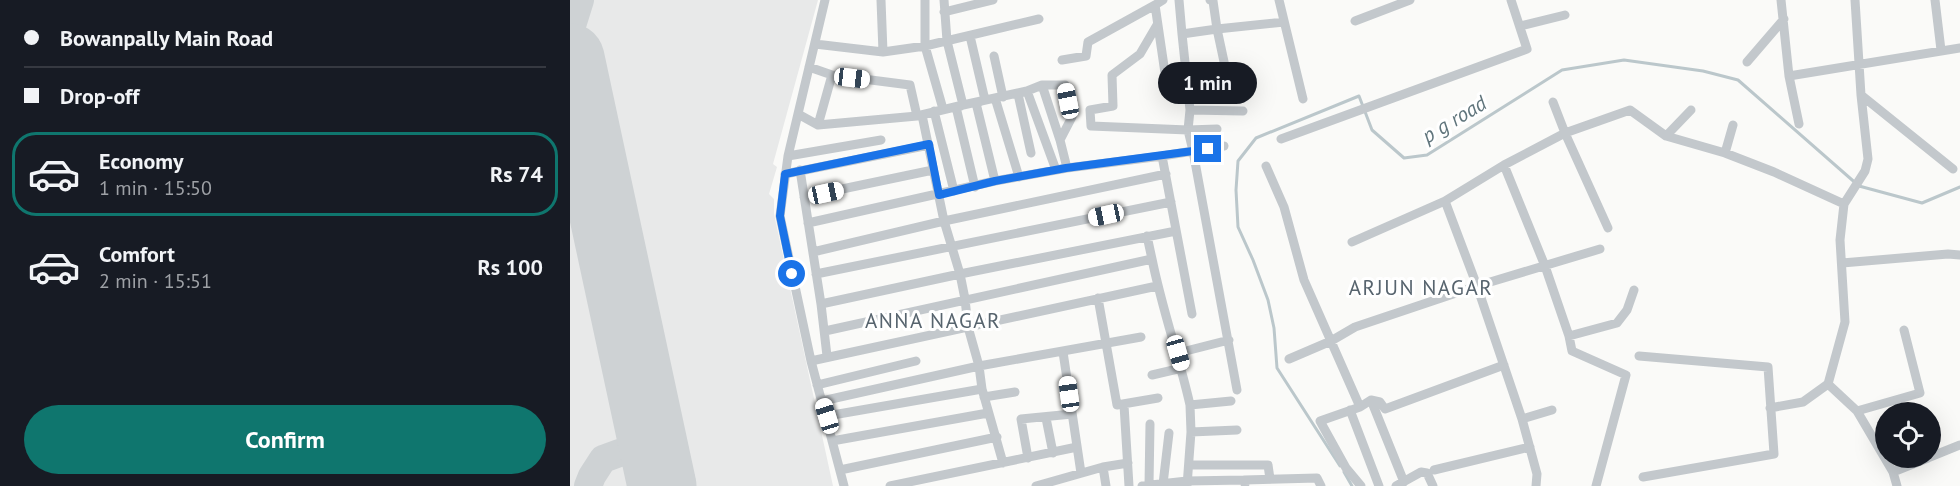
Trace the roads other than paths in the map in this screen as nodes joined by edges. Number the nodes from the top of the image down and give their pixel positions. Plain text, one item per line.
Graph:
1 (825, 0) edge
2 (882, 0) edge
3 (925, 0) edge
4 (944, 0) edge
5 (993, 0) edge
6 (1179, 0) edge
7 (1210, 0) edge
8 (1279, 0) edge
9 (1410, 0) edge
10 (1511, 0) edge
11 (1781, 0) edge
12 (1855, 0) edge
13 (1935, 0) edge
14 (1159, 3) edge
15 (944, 12) junction
16 (1565, 15) dead end
17 (1039, 19) dead end
18 (1784, 19) junction
19 (1355, 21) dead end
20 (1284, 22) junction
21 (1157, 25) junction
22 (1520, 26) junction
23 (1217, 29) junction
24 (1182, 34) junction
25 (970, 36) junction
26 (948, 41) junction
27 (815, 44) junction
28 (925, 46) junction
29 (1960, 48) edge
30 (1941, 50) junction
31 (883, 52) junction
32 (994, 56) dead end
33 (1062, 60) dead end
34 (1747, 62) dead end
35 (1859, 64) junction
36 (809, 67) junction
37 (1186, 71) junction
38 (832, 75) junction
39 (1789, 76) junction
40 (1042, 85) junction
41 (1023, 92) junction
42 (1861, 95) junction
43 (994, 98) junction
44 (1303, 99) dead end
45 (1554, 102) dead end
46 (963, 105) junction
47 (938, 110) junction
48 (1190, 110) junction
49 (1690, 110) dead end
50 (1243, 111) dead end
51 (798, 114) junction
52 (917, 116) junction
53 (1799, 124) dead end
54 (818, 125) junction
55 (1733, 125) dead end
56 (1217, 129) dead end
57 (1188, 130) junction
58 (1565, 133) junction
59 (1666, 136) junction
60 (1281, 139) dead end
61 (881, 140) dead end
62 (1060, 140) junction
63 (929, 144) junction
64 (1224, 146) dead end
65 (1193, 151) junction
66 (1031, 153) dead end
67 (1725, 153) junction
68 (788, 156) junction
69 (1162, 156) junction
70 (1504, 165) junction
71 (1266, 166) dead end
72 (1066, 168) junction
73 (1953, 169) dead end
74 (800, 170) junction
75 (933, 170) junction
76 (1056, 170) junction
77 (785, 174) junction
78 (1166, 174) junction
79 (1019, 177) junction
80 (995, 181) junction
81 (975, 187) junction
82 (954, 192) junction
83 (939, 195) junction
84 (804, 197) junction
85 (1445, 201) junction
86 (1171, 202) junction
87 (1844, 204) junction
88 (945, 221) junction
89 (808, 223) junction
90 (1608, 228) dead end
91 (1176, 231) junction
92 (1147, 236) junction
93 (1352, 242) dead end
94 (953, 246) junction
95 (1600, 249) dead end
96 (813, 252) junction
97 (1960, 255) edge
98 (1152, 260) junction
99 (1842, 263) junction
100 (1545, 266) junction
101 (816, 274) junction
102 (960, 274) junction
103 (1157, 286) junction
104 (1477, 286) junction
105 (1634, 290) dead end
106 (1098, 298) junction
107 (965, 299) junction
108 (821, 304) junction
109 (1192, 314) dead end
110 (968, 327) junction
111 (1904, 330) dead end
112 (825, 331) junction
113 (1569, 336) junction
114 (1141, 337) dead end
115 (1229, 340) junction
116 (1331, 341) junction
117 (1106, 343) junction
118 (1062, 352) junction
119 (1178, 353) junction
120 (827, 356) junction
121 (1639, 356) dead end
122 (1289, 359) dead end
123 (811, 361) junction
124 (916, 361) dead end
125 (1504, 365) junction
126 (979, 366) junction
127 (1182, 368) junction
128 (1152, 375) dead end
129 (817, 384) junction
130 (1828, 384) junction
131 (1237, 390) dead end
132 (1014, 392) dead end
133 (983, 393) junction
134 (1158, 398) dead end
135 (1371, 400) junction
136 (822, 401) junction
137 (1231, 401) dead end
138 (1124, 405) junction
139 (1190, 405) junction
140 (1360, 407) junction
141 (1770, 408) junction
142 (1350, 410) junction
143 (1552, 410) dead end
144 (1857, 411) junction
145 (988, 413) junction
146 (1072, 414) junction
147 (827, 416) junction
148 (1046, 418) junction
149 (1522, 419) junction
150 (1150, 424) dead end
151 (1237, 430) dead end
152 (1191, 432) junction
153 (1169, 433) dead end
154 (997, 437) junction
155 (832, 441) junction
156 (1960, 445) edge
157 (1077, 447) junction
158 (1530, 447) junction
159 (1941, 452) edge
160 (1053, 453) junction
161 (1028, 458) junction
162 (1004, 463) junction
163 (1128, 463) junction
164 (1189, 465) junction
165 (1103, 467) junction
166 (1903, 468) edge
167 (840, 470) junction
168 (1434, 470) dead end
169 (1893, 472) junction
170 (1081, 473) junction
171 (1644, 477) dead end
172 (1270, 479) junction
173 (1244, 483) edge
174 (1163, 484) junction
175 (1187, 484) edge
176 (1400, 484) edge
177 (844, 486) edge
178 (891, 486) edge
179 (1036, 486) edge
180 (1106, 486) edge
181 (1129, 486) edge
182 (1146, 486) edge
183 (1321, 486) edge
184 (1361, 486) edge
185 (1379, 486) edge
186 (1433, 486) edge
187 (1536, 486) edge
188 (1596, 486) edge
189 (1897, 486) edge

1 - 27 street
2 - 31 street
3 - 28 street
4 - 15 street
5 - 15 street
6 - 24 street
7 - 23 street
8 - 20 street
9 - 19 street
10 - 22 street
11 - 18 street
12 - 35 street
13 - 30 street
14 - 21 street
14 - 33 street
15 - 26 street
16 - 22 street
17 - 25 street
18 - 34 street
18 - 39 street
20 - 23 street
20 - 44 street
21 - 37 street
21 - 57 street
22 - 60 street
23 - 24 street
23 - 37 street
24 - 37 street
25 - 26 street
25 - 43 street
26 - 28 street
26 - 46 street
27 - 31 street
27 - 36 street
28 - 31 street
28 - 47 street
29 - 30 street
30 - 35 street
32 - 43 street
35 - 39 street
35 - 42 street
36 - 38 street
36 - 51 street
37 - 48 street
38 - 52 street
38 - 54 street
39 - 53 street
40 - 41 street
40 - 62 street
40 - 62 street
41 - 43 street
41 - 66 street
41 - 76 street
42 - 73 street
42 - 87 street
43 - 46 street
43 - 79 street
43 - 80 street
45 - 58 street
46 - 47 street
46 - 81 street
47 - 52 street
47 - 82 street
48 - 50 street
48 - 57 street
49 - 59 street
51 - 54 street
51 - 68 street
52 - 54 street
52 - 63 street
55 - 67 street
56 - 57 street
57 - 65 street
58 - 59 street
58 - 70 street
58 - 90 street
59 - 67 street
61 - 68 street
62 - 72 street
63 - 74 street
63 - 75 street
64 - 65 street
65 - 69 street
65 - 115 street
67 - 87 street
68 - 77 street
69 - 72 street
69 - 78 street
70 - 85 street
70 - 100 street
71 - 116 street
72 - 76 street
74 - 77 street
74 - 84 street
75 - 83 street
75 - 84 street
76 - 79 street
77 - 123 street
78 - 86 street
78 - 88 street
79 - 80 street
80 - 81 street
81 - 82 street
82 - 83 street
83 - 88 street
83 - 89 street
84 - 89 street
85 - 93 street
85 - 104 street
86 - 91 street
86 - 94 street
87 - 99 street
88 - 94 street
88 - 96 street
89 - 96 street
91 - 92 street
91 - 109 street
92 - 98 street
92 - 102 street
94 - 101 street
94 - 102 street
95 - 100 street
96 - 101 street
97 - 99 street
98 - 103 street
98 - 107 street
99 - 130 street
100 - 104 street
100 - 113 street
101 - 108 street
102 - 107 street
102 - 108 street
103 - 106 street
103 - 119 street
104 - 116 street
104 - 125 street
105 - 113 street
106 - 110 street
106 - 117 street
107 - 110 street
107 - 112 street
108 - 112 street
110 - 120 street
110 - 126 street
111 - 144 street
112 - 120 street
113 - 188 street
114 - 117 street
115 - 119 street
115 - 131 street
116 - 122 street
116 - 140 street
117 - 118 street
117 - 138 street
118 - 126 street
118 - 146 street
119 - 127 street
120 - 123 street
121 - 141 street
123 - 129 street
124 - 129 street
125 - 135 street
125 - 149 street
126 - 133 street
126 - 136 street
127 - 128 street
127 - 139 street
129 - 136 street
130 - 141 street
130 - 144 street
132 - 133 street
133 - 145 street
133 - 147 street
134 - 138 street
135 - 140 street
135 - 176 street
136 - 147 street
137 - 139 street
138 - 163 street
139 - 152 street
140 - 142 street
141 - 171 street
142 - 184 street
142 - 185 street
143 - 149 street
144 - 169 street
145 - 154 street
145 - 155 street
146 - 148 street
146 - 157 street
147 - 155 street
148 - 160 street
148 - 161 street
149 - 158 street
150 - 182 street
151 - 152 street
152 - 164 street
153 - 174 street
154 - 162 street
154 - 167 street
155 - 167 street
156 - 159 street
157 - 160 street
157 - 170 street
158 - 168 street
158 - 187 street
160 - 161 street
161 - 162 street
162 - 178 street
163 - 165 street
163 - 181 street
164 - 172 street
164 - 175 street
165 - 170 street
165 - 180 street
166 - 169 street
167 - 177 street
169 - 189 street
170 - 179 street
172 - 173 street
172 - 183 street
173 - 175 street
174 - 175 street
174 - 182 street
176 - 186 street

